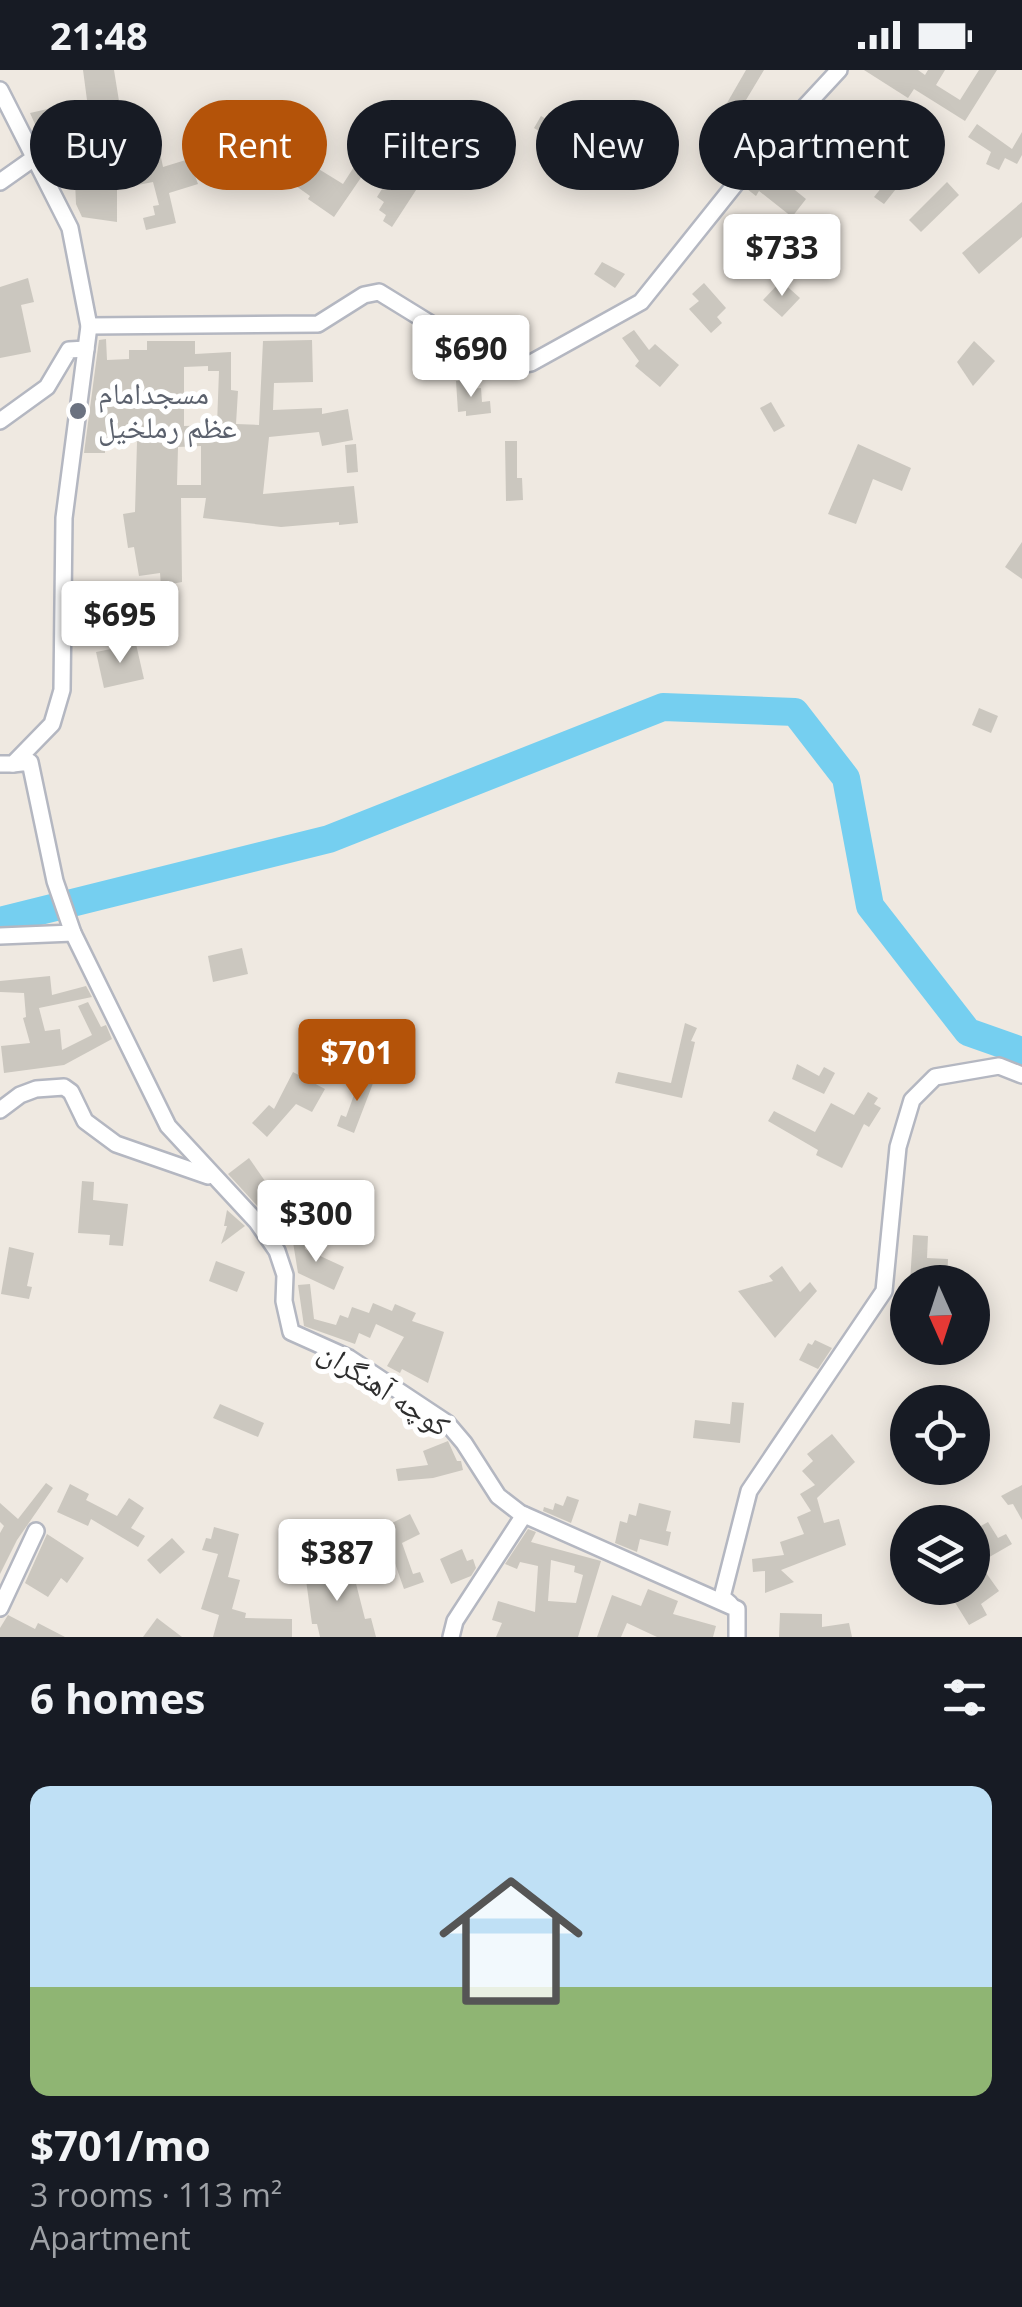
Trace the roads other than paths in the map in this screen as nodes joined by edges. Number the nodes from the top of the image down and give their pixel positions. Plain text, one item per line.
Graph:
1 (839, 70) edge
2 (0, 90) edge
3 (30, 150) edge
4 (30, 161) edge
5 (0, 182) edge
6 (50, 190) edge
7 (89, 326) junction
8 (86, 349) junction
9 (0, 421) edge
10 (6, 764) edge
11 (73, 933) junction
12 (0, 936) edge
13 (1022, 1075) edge
14 (0, 1110) edge
15 (214, 1179) junction
16 (524, 1515) junction
17 (36, 1532) dead end
18 (0, 1608) edge
19 (738, 1609) junction
20 (452, 1637) edge
21 (737, 1637) edge

1 - 7 street
2 - 3 street
4 - 5 street
6 - 7 street
7 - 8 street
8 - 9 street
8 - 10 street
10 - 11 street, کوچه آهنگران
11 - 12 street
11 - 15 street, کوچه آهنگران
13 - 19 street
14 - 15 street
15 - 16 street, کوچه آهنگران
16 - 19 street, کوچه آهنگران
16 - 20 street
17 - 18 street
19 - 21 street

